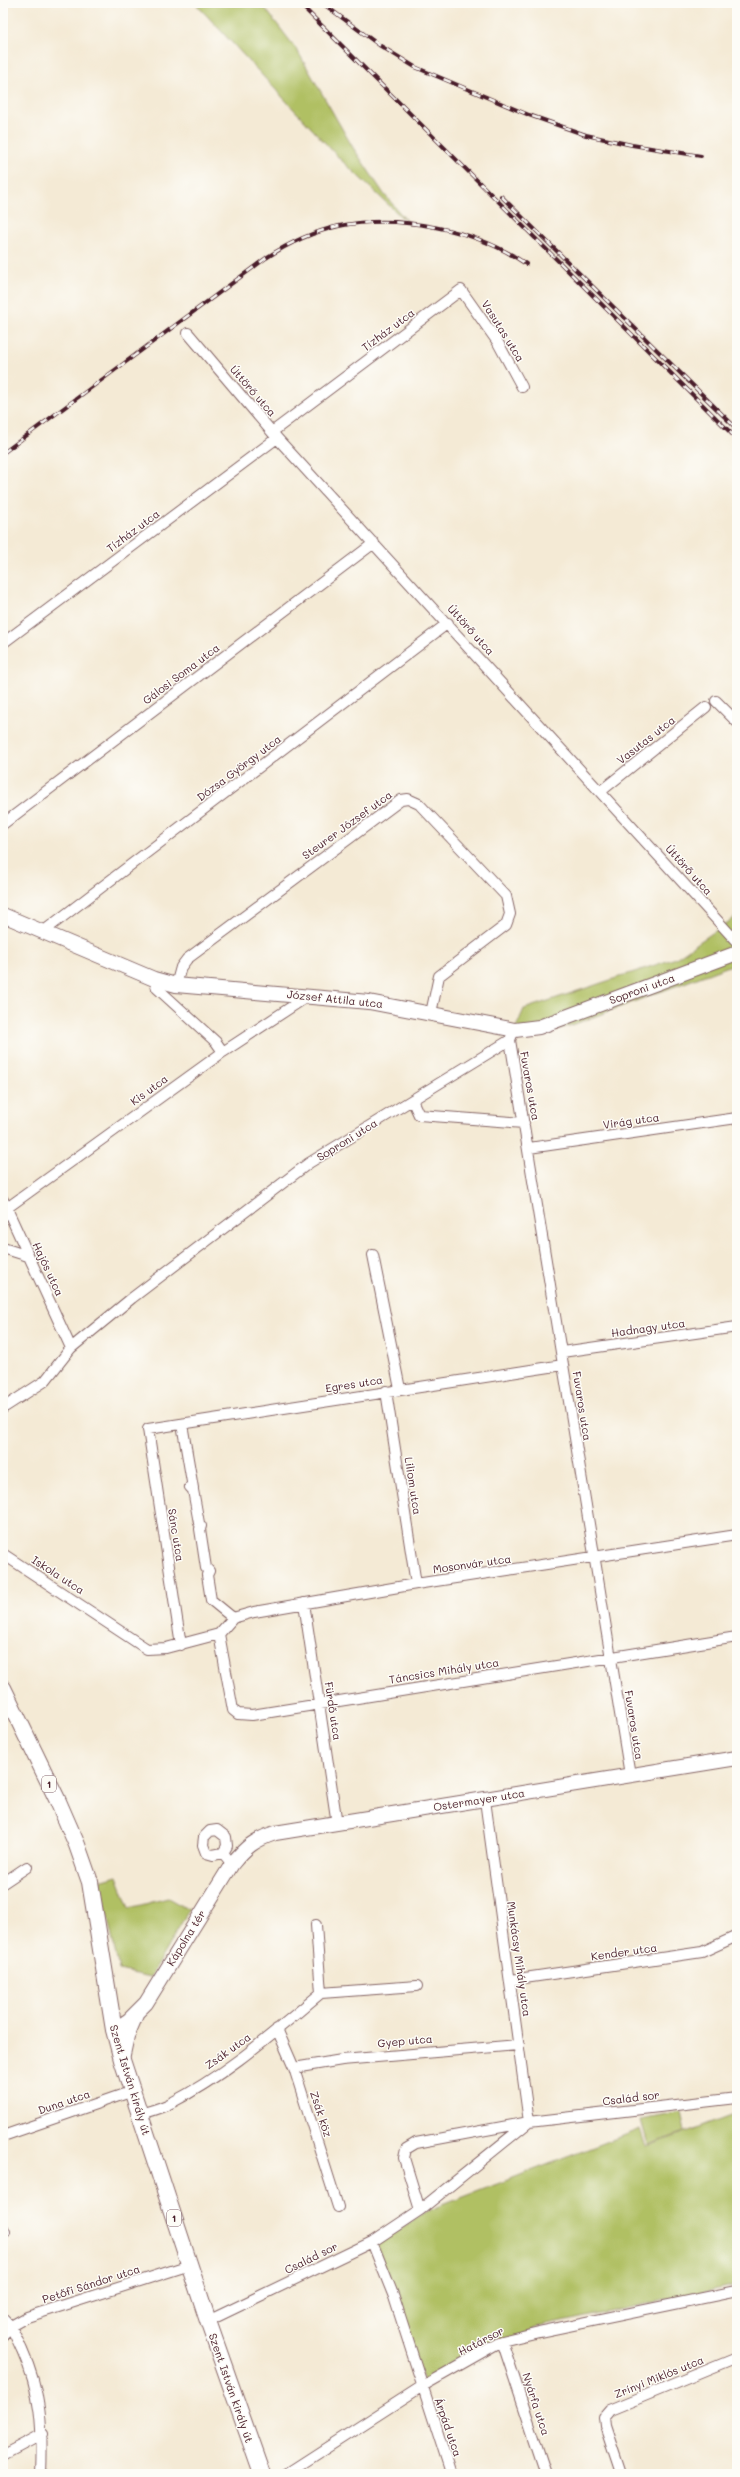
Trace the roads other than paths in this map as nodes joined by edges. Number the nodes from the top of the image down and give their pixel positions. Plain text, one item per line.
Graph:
1 (461, 290) joint
2 (188, 333) dead end
3 (522, 387) dead end
4 (275, 435) junction
5 (374, 543) junction
6 (448, 623) junction
7 (3, 643) edge
8 (716, 701) dead end
9 (706, 707) dead end
10 (737, 722) edge
11 (601, 791) junction
12 (3, 824) edge
13 (3, 915) edge
14 (44, 931) junction
15 (737, 942) edge
16 (737, 953) edge
17 (154, 979) junction
18 (176, 985) junction
19 (308, 995) junction
20 (431, 1013) junction
21 (512, 1035) junction
22 (223, 1052) junction
23 (412, 1100) junction
24 (737, 1118) edge
25 (524, 1123) junction
26 (529, 1148) junction
27 (5, 1204) edge
28 (3, 1248) edge
29 (373, 1255) dead end
30 (28, 1256) junction
31 (737, 1327) edge
32 (71, 1348) junction
33 (562, 1352) junction
34 (563, 1365) junction
35 (400, 1389) junction
36 (386, 1391) junction
37 (3, 1408) edge
38 (182, 1424) junction
39 (148, 1429) joint
40 (737, 1536) edge
41 (3, 1554) edge
42 (594, 1559) junction
43 (416, 1584) junction
44 (304, 1603) junction
45 (233, 1618) junction
46 (219, 1634) junction
47 (737, 1637) edge
48 (181, 1645) junction
49 (611, 1657) junction
50 (3, 1688) edge
51 (320, 1703) junction
52 (737, 1758) edge
53 (630, 1775) junction
54 (485, 1800) junction
55 (337, 1824) junction
56 (224, 1853) junction
57 (232, 1864) junction
58 (27, 1867) dead end
59 (3, 1882) edge
60 (316, 1925) dead end
61 (737, 1936) edge
62 (511, 1980) junction
63 (417, 1986) dead end
64 (321, 1993) junction
65 (138, 2010) junction
66 (277, 2029) junction
67 (114, 2030) junction
68 (519, 2045) junction
69 (122, 2060) junction
70 (294, 2068) junction
71 (133, 2091) junction
72 (737, 2098) edge
73 (140, 2114) junction
74 (529, 2122) junction
75 (3, 2136) edge
76 (338, 2207) dead end
77 (420, 2210) junction
78 (3, 2228) edge
79 (3, 2233) edge
80 (372, 2242) junction
81 (190, 2265) junction
82 (737, 2291) edge
83 (3, 2318) edge
84 (208, 2321) junction
85 (11, 2326) junction
86 (3, 2334) edge
87 (502, 2341) junction
88 (737, 2358) edge
89 (421, 2387) junction
90 (43, 2434) junction
91 (3, 2455) edge
92 (41, 2474) edge
93 (262, 2474) edge
94 (286, 2474) edge
95 (451, 2474) edge
96 (546, 2474) edge
97 (621, 2474) edge

1 - 3 street, Vasutas utca
1 - 4 street, Tízház utca
2 - 4 street, Úttörő utca
4 - 5 street, Úttörő utca
4 - 7 street, Tízház utca
5 - 6 street, Úttörő utca
5 - 12 street, Gálosi Soma utca
6 - 11 street, Úttörő utca
6 - 14 street, Dózsa György utca
8 - 10 street
9 - 11 street, Vasutas utca
11 - 15 street, Úttörő utca
13 - 14 street, József Attila utca
14 - 17 street, József Attila utca
16 - 21 street, Soproni utca
17 - 18 street, József Attila utca
17 - 22 street
18 - 19 street, József Attila utca
18 - 20 street, Steurer József utca
19 - 20 street, József Attila utca
19 - 22 street, Kis utca
20 - 21 street, József Attila utca
21 - 23 street, Soproni utca
21 - 25 street, Fuvaros utca
22 - 27 street, Kis utca
23 - 25 street
23 - 32 street, Soproni utca
24 - 26 street, Virág utca
25 - 26 street, Fuvaros utca
26 - 33 street, Fuvaros utca
27 - 30 street, Hajós utca
28 - 30 street
29 - 35 street
30 - 32 street, Hajós utca
31 - 33 street, Hadnagy utca
32 - 37 street, Soproni utca
33 - 34 street, Fuvaros utca
34 - 35 street, Egres utca
34 - 42 street, Fuvaros utca
35 - 36 street, Egres utca
36 - 38 street, Egres utca
36 - 43 street, Liliom utca
38 - 39 street, Egres utca
38 - 45 street
39 - 48 street, Sánc utca
40 - 42 street, Mosonvár utca
41 - 48 street, Iskola utca
42 - 43 street, Mosonvár utca
42 - 49 street, Fuvaros utca
43 - 44 street, Mosonvár utca
44 - 45 street, Mosonvár utca
44 - 51 street, Fürdő utca
45 - 46 street
46 - 48 street, Iskola utca
46 - 51 street, Táncsics Mihály utca
47 - 49 street, Táncsics Mihály utca
49 - 51 street, Táncsics Mihály utca
49 - 53 street, Fuvaros utca
50 - 67 main road, Szent István király út / 1
51 - 55 street, Fürdő utca
52 - 53 street, Ostermayer utca
53 - 54 street, Ostermayer utca
54 - 55 street, Ostermayer utca
54 - 62 street, Munkácsy Mihály utca
55 - 57 street, Ostermayer utca
56 - 56 street
56 - 57 street
57 - 65 street, Kápolna tér
58 - 59 street
60 - 64 street
61 - 62 street, Kender utca
62 - 68 street, Munkácsy Mihály utca
63 - 64 street
64 - 66 street, Zsák utca
65 - 67 street, Kápolna tér
65 - 69 street, Kápolna tér
66 - 70 street, Zsák köz
66 - 73 street, Zsák utca
67 - 69 main road, Szent István király út / 1
68 - 70 street, Gyep utca
68 - 74 street, Munkácsy Mihály utca
69 - 71 main road, Szent István király út / 1
70 - 76 street, Zsák köz
71 - 73 main road, Szent István király út / 1
71 - 75 street, Duna utca
72 - 74 street, Család sor
73 - 81 main road, Szent István király út / 1
74 - 77 street, Család sor
74 - 77 street, Család sor
77 - 80 street, Család sor
78 - 79 street
80 - 84 street, Család sor
80 - 89 street, Árpád utca
81 - 84 main road, Szent István király út / 1
81 - 85 street, Petőfi Sándor utca
82 - 87 street, Határsor
83 - 85 street
84 - 93 main road, Szent István király út / 1
85 - 86 street, Petőfi Sándor utca
85 - 90 street
87 - 89 street, Határsor
87 - 96 street, Nyárfa utca
88 - 97 street, Zrínyi Miklós utca
89 - 94 street, Határsor
89 - 95 street, Árpád utca
90 - 91 street
90 - 92 street

